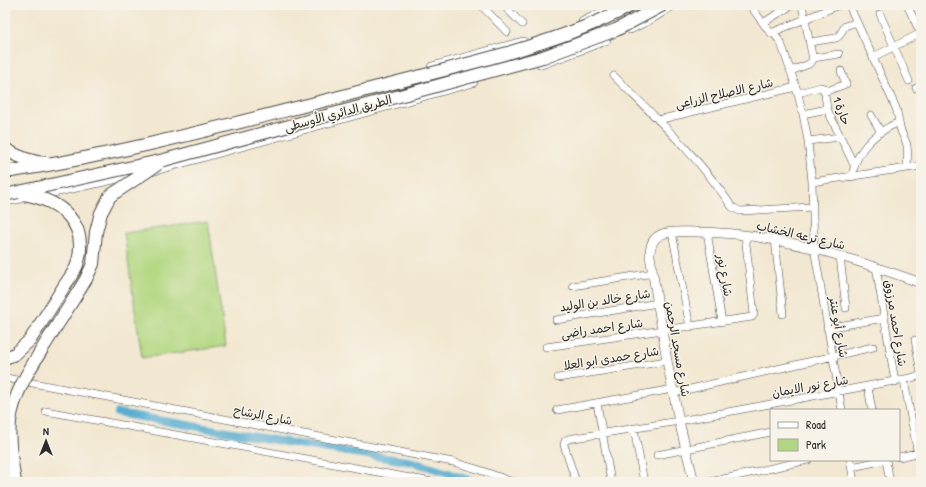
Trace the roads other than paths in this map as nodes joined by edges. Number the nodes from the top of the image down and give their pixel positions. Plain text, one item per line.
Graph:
1 (481, 5) edge
2 (503, 5) edge
3 (618, 5) edge
4 (626, 5) edge
5 (632, 5) edge
6 (662, 5) edge
7 (673, 5) edge
8 (750, 5) edge
9 (792, 5) edge
10 (802, 5) edge
11 (839, 5) edge
12 (849, 5) edge
13 (907, 5) edge
14 (880, 14) dead end
15 (805, 19) junction
16 (857, 22) junction
17 (763, 23) junction
18 (522, 24) dead end
19 (639, 25) junction
20 (507, 32) dead end
21 (771, 33) junction
22 (921, 34) edge
23 (810, 42) junction
24 (894, 46) junction
25 (839, 54) dead end
26 (873, 57) junction
27 (813, 58) junction
28 (791, 71) junction
29 (841, 71) dead end
30 (614, 76) dead end
31 (909, 81) dead end
32 (353, 89) junction
33 (797, 90) junction
34 (824, 92) junction
35 (827, 109) junction
36 (360, 113) junction
37 (803, 114) junction
38 (871, 115) dead end
39 (658, 120) junction
40 (899, 122) junction
41 (881, 132) junction
42 (840, 137) junction
43 (808, 141) junction
44 (5, 150) edge
45 (164, 160) junction
46 (59, 164) junction
47 (854, 165) junction
48 (921, 166) edge
49 (907, 168) junction
50 (5, 171) edge
51 (852, 177) junction
52 (812, 182) junction
53 (18, 193) junction
54 (5, 195) edge
55 (5, 201) edge
56 (813, 207) junction
57 (672, 232) junction
58 (707, 232) junction
59 (745, 235) junction
60 (775, 239) junction
61 (814, 248) junction
62 (840, 256) junction
63 (876, 267) junction
64 (653, 273) junction
65 (921, 283) edge
66 (572, 286) dead end
67 (658, 303) junction
68 (846, 308) dead end
69 (783, 314) dead end
70 (884, 318) junction
71 (556, 320) dead end
72 (722, 322) junction
73 (690, 327) junction
74 (828, 328) junction
75 (662, 331) junction
76 (915, 340) dead end
77 (546, 347) dead end
78 (873, 347) dead end
79 (832, 356) junction
80 (5, 358) edge
81 (667, 361) junction
82 (921, 373) edge
83 (921, 376) edge
84 (6, 378) dead end
85 (558, 378) dead end
86 (904, 380) junction
87 (895, 382) junction
88 (868, 387) junction
89 (673, 391) junction
90 (839, 392) junction
91 (597, 403) junction
92 (842, 409) edge
93 (872, 409) edge
94 (557, 410) dead end
95 (46, 411) dead end
96 (679, 421) junction
97 (634, 429) junction
98 (770, 432) edge
99 (602, 434) junction
100 (686, 449) junction
101 (919, 452) edge
102 (657, 455) dead end
103 (900, 457) edge
104 (804, 461) edge
105 (876, 461) edge
106 (884, 461) edge
107 (851, 464) edge
108 (921, 471) edge
109 (15, 482) edge
110 (432, 482) edge
111 (513, 482) edge
112 (576, 482) edge
113 (611, 482) edge
114 (644, 482) edge
115 (694, 482) edge
116 (710, 482) edge
117 (854, 482) edge
118 (890, 482) edge

1 - 20 street
2 - 18 street
3 - 32 street
4 - 19 street
5 - 46 highway, الطريق الدائري الأوسطى, bridge
6 - 45 highway, الطريق الدائري الأوسطى, bridge
7 - 19 street
8 - 17 street, شارع أبو عنتر
9 - 17 street
10 - 15 street
11 - 15 street
12 - 16 street
13 - 22 street
14 - 24 street
15 - 21 street
15 - 23 street
16 - 23 street
16 - 26 street
17 - 21 street, شارع أبو عنتر
19 - 36 street
21 - 28 street, شارع أبو عنتر
22 - 24 street
23 - 27 street
24 - 26 street
24 - 31 street
25 - 27 street
26 - 40 street
27 - 28 street
28 - 33 street, شارع أبو عنتر
29 - 34 street
30 - 39 street
32 - 36 street
32 - 50 street
33 - 34 street, حارة 1
33 - 37 street, شارع أبو عنتر
33 - 39 street, شارع الاصلاح الزراعى
34 - 35 street, حارة 1
35 - 37 street
35 - 42 street, حارة 1
36 - 55 street
37 - 43 street, شارع أبو عنتر
38 - 41 street
39 - 56 street
40 - 41 street
40 - 49 street
41 - 47 street
42 - 43 street
42 - 47 street, حارة 1
43 - 52 street, شارع أبو عنتر
44 - 46 highway, bridge
45 - 53 highway, الطريق الدائري الأوسطى, bridge
45 - 109 highway, bridge
46 - 50 highway, الطريق الدائري الأوسطى, bridge
47 - 51 street
48 - 49 street
49 - 51 street
51 - 52 street
52 - 56 street, شارع أبو عنتر
53 - 54 highway, الطريق الدائري الأوسطى, bridge
53 - 80 highway, bridge
56 - 61 street, شارع أبو عنتر
57 - 58 street, شارع ترعه الخشاب
57 - 64 street, شارع مسجد الرحمن
57 - 73 street
58 - 59 street, شارع ترعه الخشاب
58 - 72 street, شارع نور
59 - 60 street, شارع ترعه الخشاب
59 - 72 street, شارع احمد راضى
60 - 61 street, شارع ترعه الخشاب
60 - 69 street
61 - 62 street, شارع ترعه الخشاب
61 - 74 street, شارع أبو عنتر
62 - 63 street, شارع ترعه الخشاب
62 - 68 street
63 - 65 street, شارع ترعه الخشاب
63 - 70 street, شارع احمد مرزوق
64 - 66 street
64 - 67 street, شارع مسجد الرحمن
67 - 71 street, شارع خالد بن الوليد
67 - 75 street, شارع مسجد الرحمن
70 - 74 street
70 - 87 street, شارع احمد مرزوق
72 - 73 street, شارع احمد راضى
73 - 75 street, شارع احمد راضى
74 - 79 street, شارع أبو عنتر
75 - 77 street, شارع احمد راضى
75 - 81 street, شارع مسجد الرحمن
76 - 82 street
78 - 79 street
79 - 89 street
79 - 90 street, شارع أبو عنتر
81 - 85 street, شارع حمدى ابو العلا
81 - 89 street, شارع مسجد الرحمن
83 - 86 street, شارع نور الايمان
84 - 111 street, شارع الرشاح
86 - 87 street, شارع نور الايمان
86 - 101 street
87 - 88 street, شارع نور الايمان
88 - 90 street, شارع نور الايمان
88 - 93 street
89 - 91 street
89 - 96 street, شارع مسجد الرحمن
90 - 92 street, شارع أبو عنتر
90 - 96 street, شارع نور الايمان
91 - 94 street
91 - 99 street
95 - 110 street
96 - 97 street, شارع نور الايمان
96 - 100 street, شارع مسجد الرحمن
97 - 99 street, شارع نور الايمان
97 - 114 street
98 - 100 street
99 - 112 street, شارع نور الايمان
99 - 113 street
100 - 102 street
100 - 115 street, شارع مسجد الرحمن
101 - 103 street
101 - 108 street
104 - 116 street
105 - 107 street
106 - 118 street
107 - 117 street

